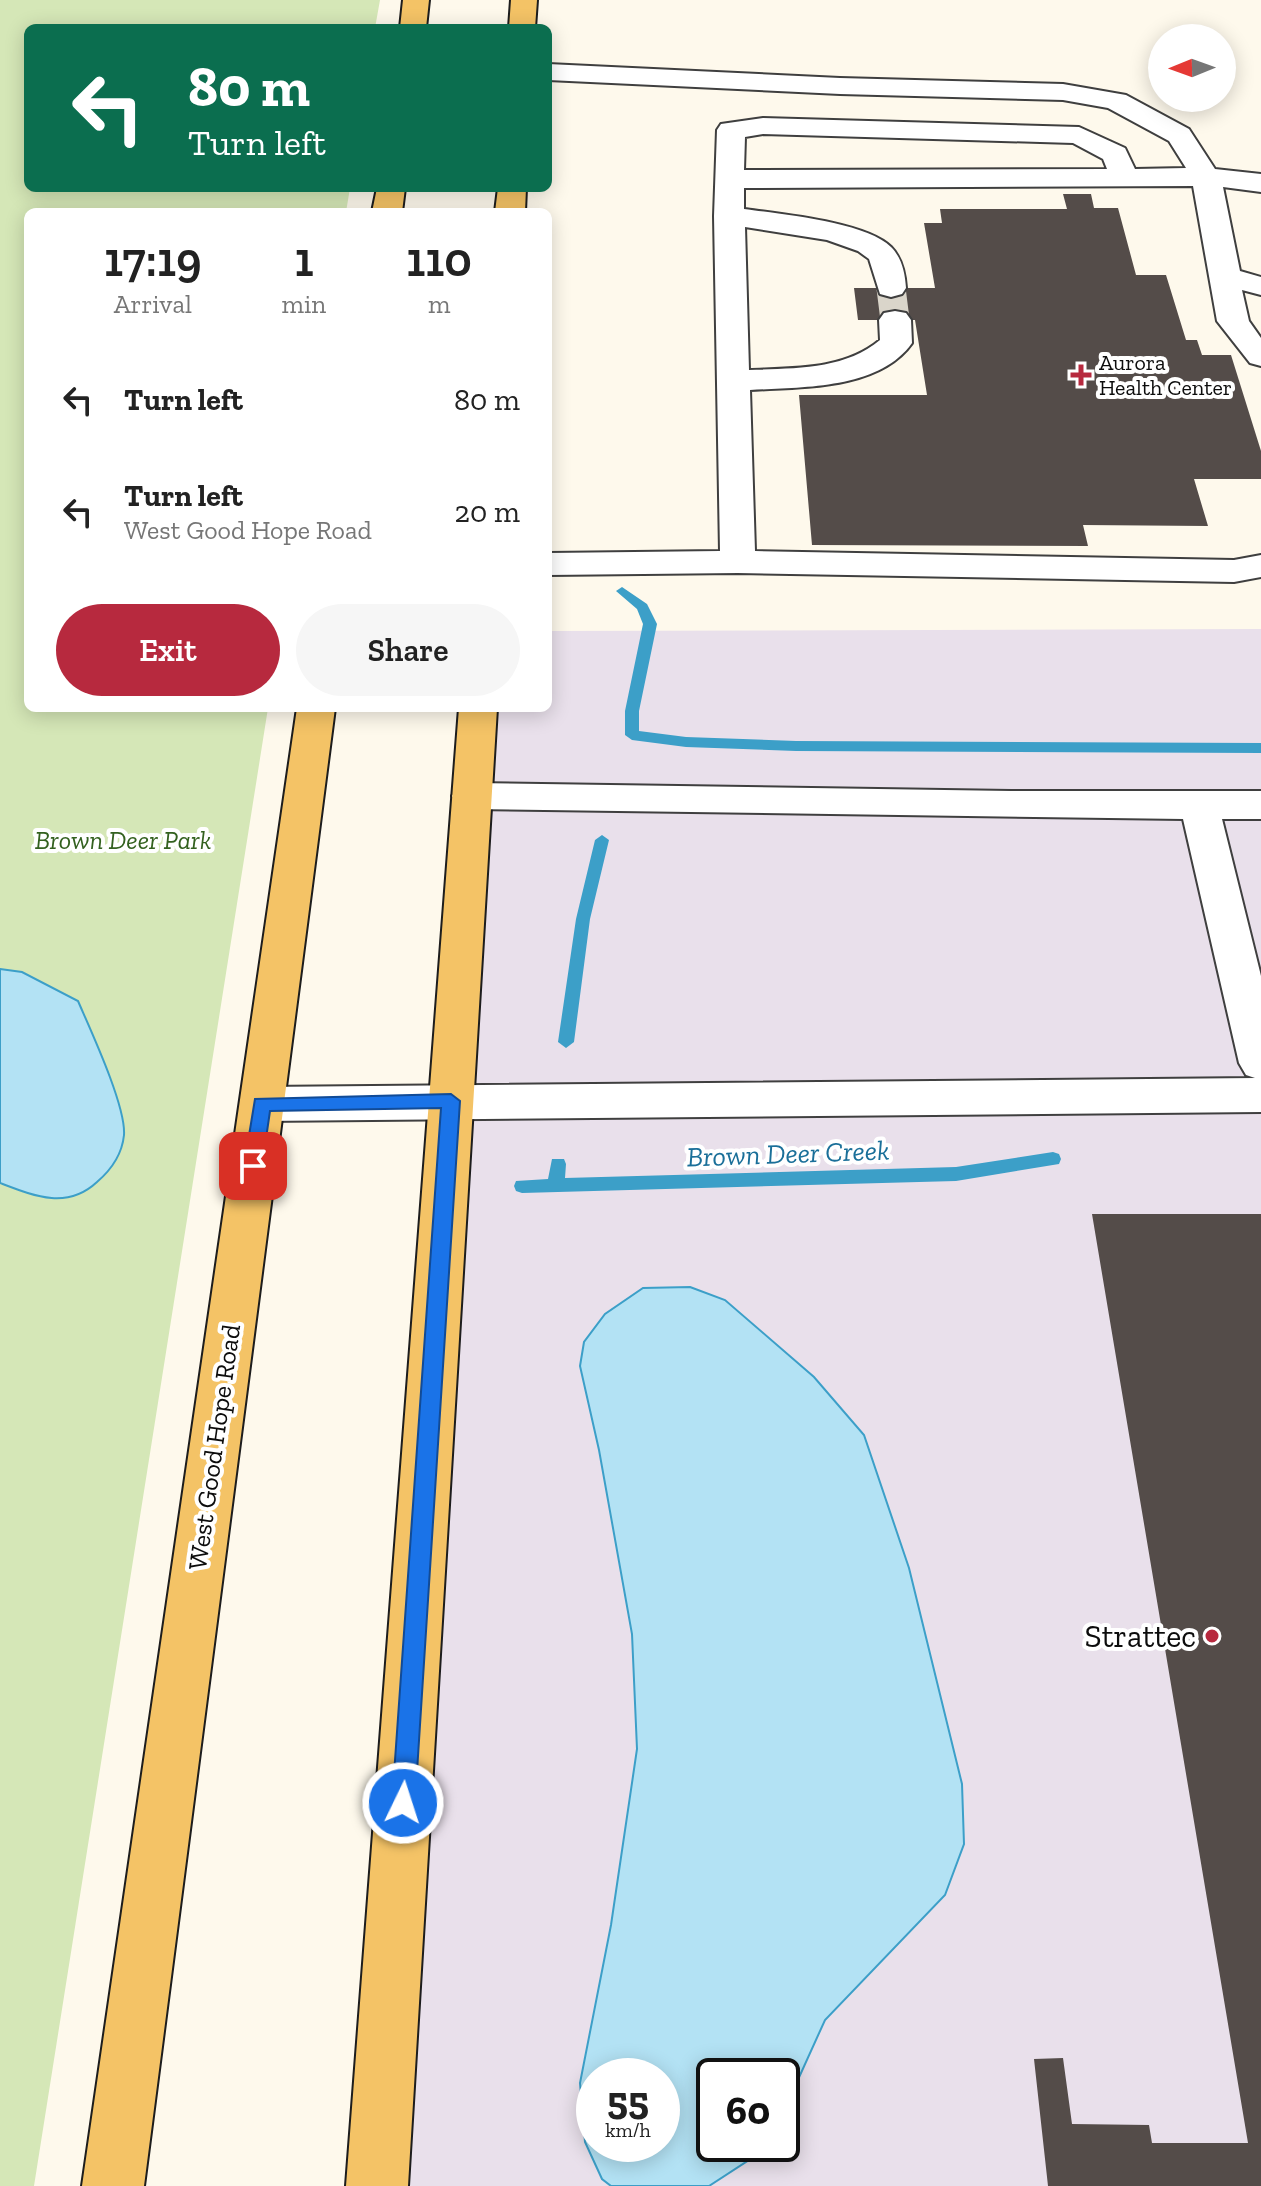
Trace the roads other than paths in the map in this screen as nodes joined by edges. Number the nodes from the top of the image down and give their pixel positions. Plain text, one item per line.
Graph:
1 (416, 0) edge
2 (524, 0) edge
3 (413, 24) edge
4 (522, 24) edge
5 (552, 72) edge
6 (1206, 177) junction
7 (1125, 178) junction
8 (729, 179) junction
9 (1261, 183) edge
10 (729, 216) junction
11 (1226, 277) junction
12 (1261, 286) edge
13 (891, 288) tunnel mouth
14 (895, 320) tunnel mouth
15 (1261, 356) edge
16 (733, 381) junction
17 (738, 562) junction
18 (552, 564) edge
19 (1261, 566) edge
20 (315, 712) edge
21 (478, 712) edge
22 (472, 796) junction
23 (1199, 805) junction
24 (1261, 805) edge
25 (1261, 1063) edge
26 (1261, 1095) edge
27 (451, 1101) junction
28 (262, 1104) junction
29 (113, 2186) edge
30 (377, 2186) edge

1 - 3 main road
2 - 4 main road
5 - 6 lane
6 - 7 lane
6 - 9 lane
6 - 11 lane
7 - 8 lane
7 - 8 lane
8 - 10 lane
10 - 13 lane
10 - 16 lane
11 - 12 lane
11 - 15 lane
14 - 16 lane
16 - 17 lane
17 - 18 lane
17 - 19 lane
20 - 28 main road, West Good Hope Road
21 - 22 main road
22 - 23 lane
22 - 27 main road
23 - 24 lane
23 - 25 lane
26 - 27 lane
27 - 28 lane
27 - 30 main road
28 - 29 main road, West Good Hope Road

